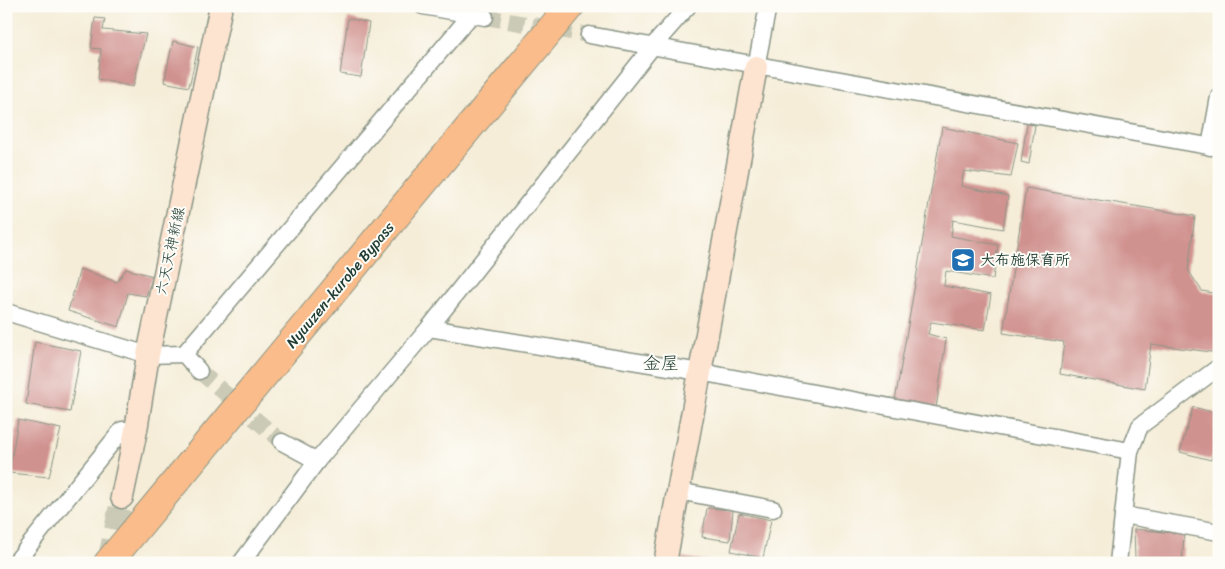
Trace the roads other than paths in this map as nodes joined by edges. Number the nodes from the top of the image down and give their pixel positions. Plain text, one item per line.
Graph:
1 (221, 6) edge
2 (423, 6) edge
3 (570, 6) edge
4 (688, 6) edge
5 (768, 6) edge
6 (589, 35) tunnel mouth
7 (652, 47) junction
8 (756, 66) junction
9 (1219, 97) edge
10 (1214, 148) edge
11 (6, 312) edge
12 (429, 328) junction
13 (184, 354) junction
14 (148, 355) junction
15 (1219, 367) edge
16 (199, 372) tunnel mouth
17 (700, 372) junction
18 (136, 430) junction
19 (282, 442) tunnel mouth
20 (1130, 451) junction
21 (317, 461) junction
22 (678, 490) junction
23 (122, 497) tunnel mouth
24 (773, 509) dead end
25 (1123, 516) junction
26 (1219, 532) edge
27 (15, 563) edge
28 (108, 563) edge
29 (241, 563) edge
30 (665, 563) edge
31 (1118, 563) edge

1 - 14 street, 六天天神新線
2 - 13 street
3 - 28 highway, Nyuuzen-kurobe Bypass
4 - 7 street
5 - 8 street
6 - 7 street
7 - 8 street
7 - 12 street
8 - 10 street
8 - 17 street
9 - 10 street
11 - 14 street
12 - 17 street
12 - 21 street
13 - 14 street
13 - 16 street
14 - 18 street, 六天天神新線
15 - 20 street
17 - 20 street
17 - 22 street
18 - 23 street, 六天天神新線
18 - 27 street
19 - 21 street
20 - 25 street
21 - 29 street
22 - 24 street
22 - 30 street
25 - 26 street
25 - 31 street

